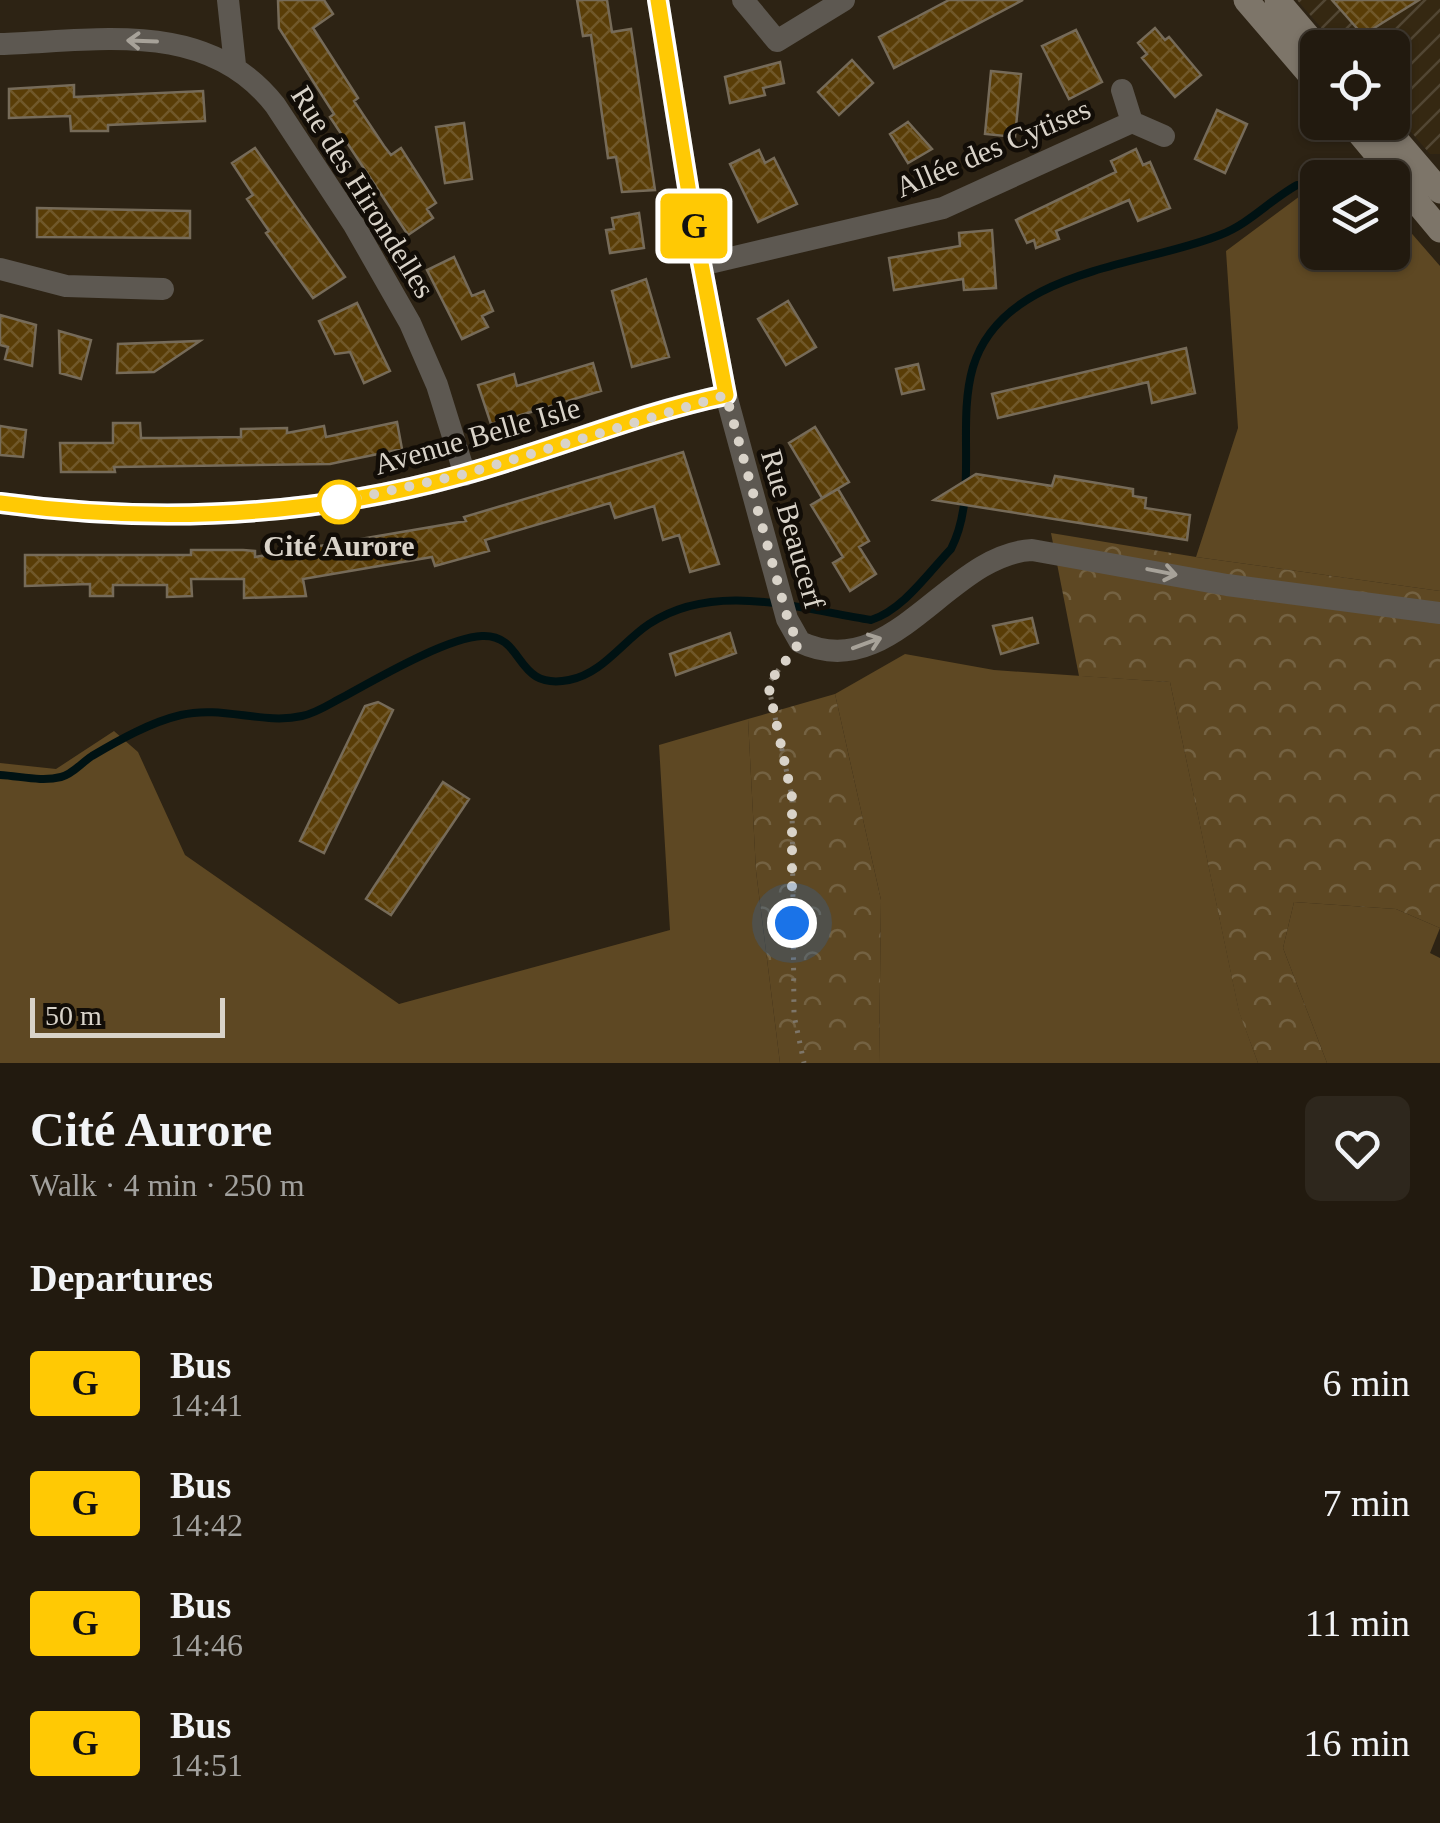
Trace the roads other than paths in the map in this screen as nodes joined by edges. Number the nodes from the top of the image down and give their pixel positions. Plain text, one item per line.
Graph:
1 (228, 0) edge
2 (658, 0) edge
3 (743, 0) edge
4 (844, 0) edge
5 (1246, 0) edge
6 (1277, 0) edge
7 (1303, 30) edge
8 (0, 44) edge
9 (1300, 63) edge
10 (235, 65) junction
11 (1122, 90) dead end
12 (1132, 122) junction
13 (1164, 136) dead end
14 (1365, 140) edge
15 (1397, 140) edge
16 (1440, 191) edge
17 (1440, 230) edge
18 (700, 265) junction
19 (0, 270) edge
20 (163, 289) dead end
21 (726, 395) junction
22 (465, 474) junction
23 (0, 504) edge
24 (1440, 612) edge

1 - 10 street
2 - 18 street, Rue Beaucerf
3 - 4 street
5 - 9 main road
6 - 7 main road
10 -> 8 street, Rue des Hirondelles
10 - 22 street, Rue des Hirondelles
11 - 12 street, Allée des Cytises
12 - 13 street, Allée des Cytises
12 - 18 street, Allée des Cytises
14 - 17 main road
15 - 16 main road
18 - 21 street, Rue Beaucerf
19 - 20 street
21 - 22 street, Avenue Belle Isle
21 -> 24 street, Rue Beaucerf
22 - 23 street, Avenue Belle Isle

